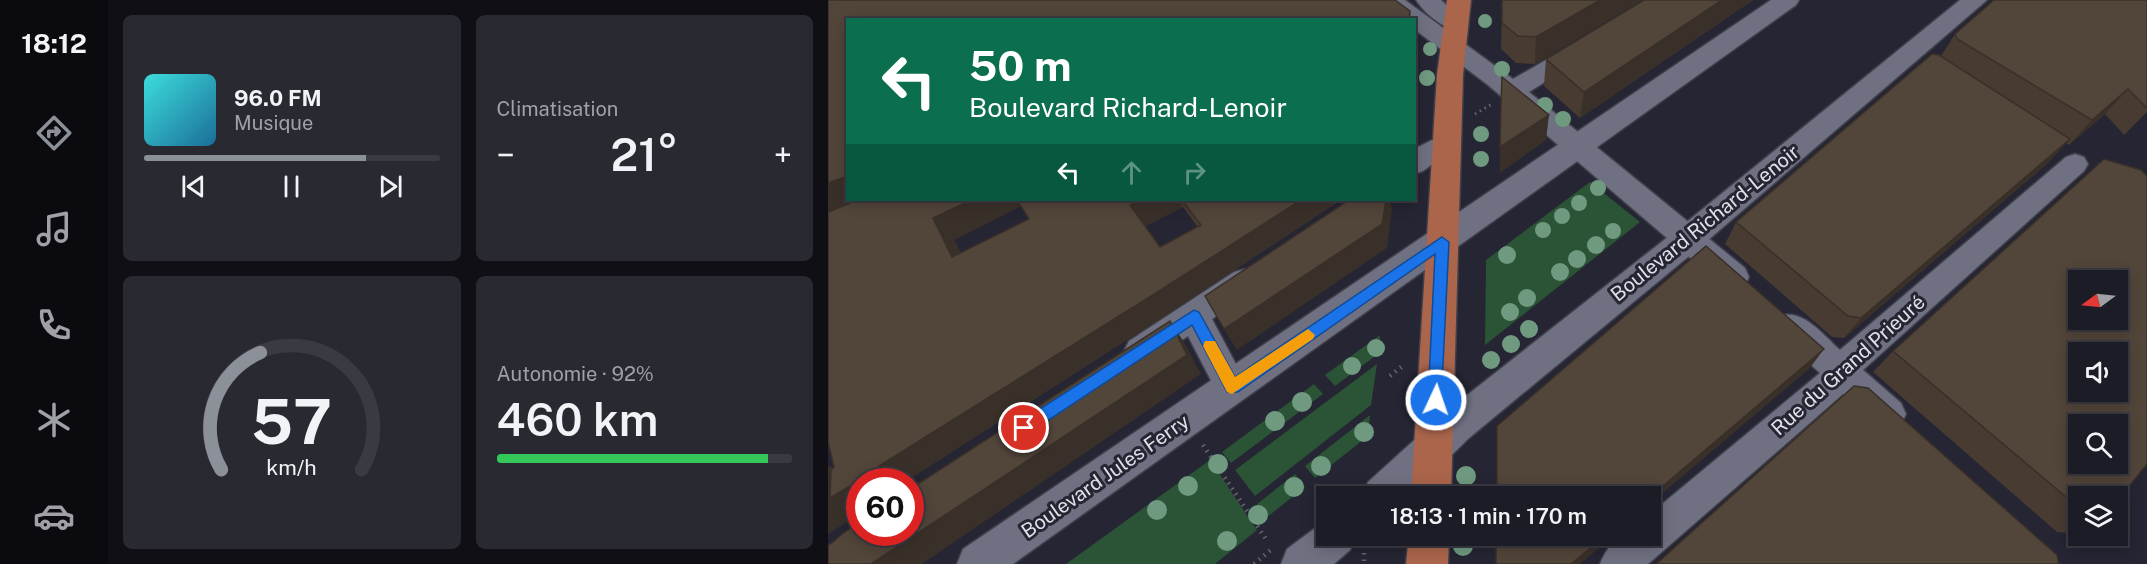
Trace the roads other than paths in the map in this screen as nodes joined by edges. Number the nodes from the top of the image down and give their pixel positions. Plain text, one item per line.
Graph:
1 (1391, 0) edge
2 (1427, 0) edge
3 (1787, 0) edge
4 (1975, 0) edge
5 (1457, 23) edge
6 (1595, 41) edge
7 (1511, 92) junction
8 (1578, 146) junction
9 (1446, 150) junction
10 (1416, 162) edge
11 (2076, 163) dead end
12 (1681, 231) junction
13 (1442, 242) junction
14 (1268, 266) edge
15 (1194, 316) junction
16 (1116, 367) edge
17 (1842, 372) junction
18 (1232, 387) junction
19 (1912, 435) edge
20 (1434, 445) junction
21 (1394, 486) edge
22 (1432, 486) edge
23 (1324, 546) edge
24 (1428, 546) edge
25 (978, 564) edge
26 (1302, 564) edge
27 (1427, 564) edge
28 (1619, 564) edge

1 - 5 street
2 - 5 street
3 - 8 street
4 - 12 street, Boulevard Richard-Lenoir
5 - 7 street
5 - 9 main road
6 - 7 street
7 - 8 street
8 - 12 street
8 - 13 street
9 - 10 street
9 - 13 main road
11 - 17 street, Rue du Grand Prieuré
12 - 17 street
12 - 20 street, Boulevard Richard-Lenoir
13 - 18 street
13 - 20 main road
14 - 15 street
15 - 16 street
15 - 18 street
17 - 19 street
17 - 28 street, Rue du Grand Prieuré
18 - 25 street, Boulevard Jules Ferry
20 - 21 street
20 - 22 main road
23 - 26 street
24 - 27 main road

